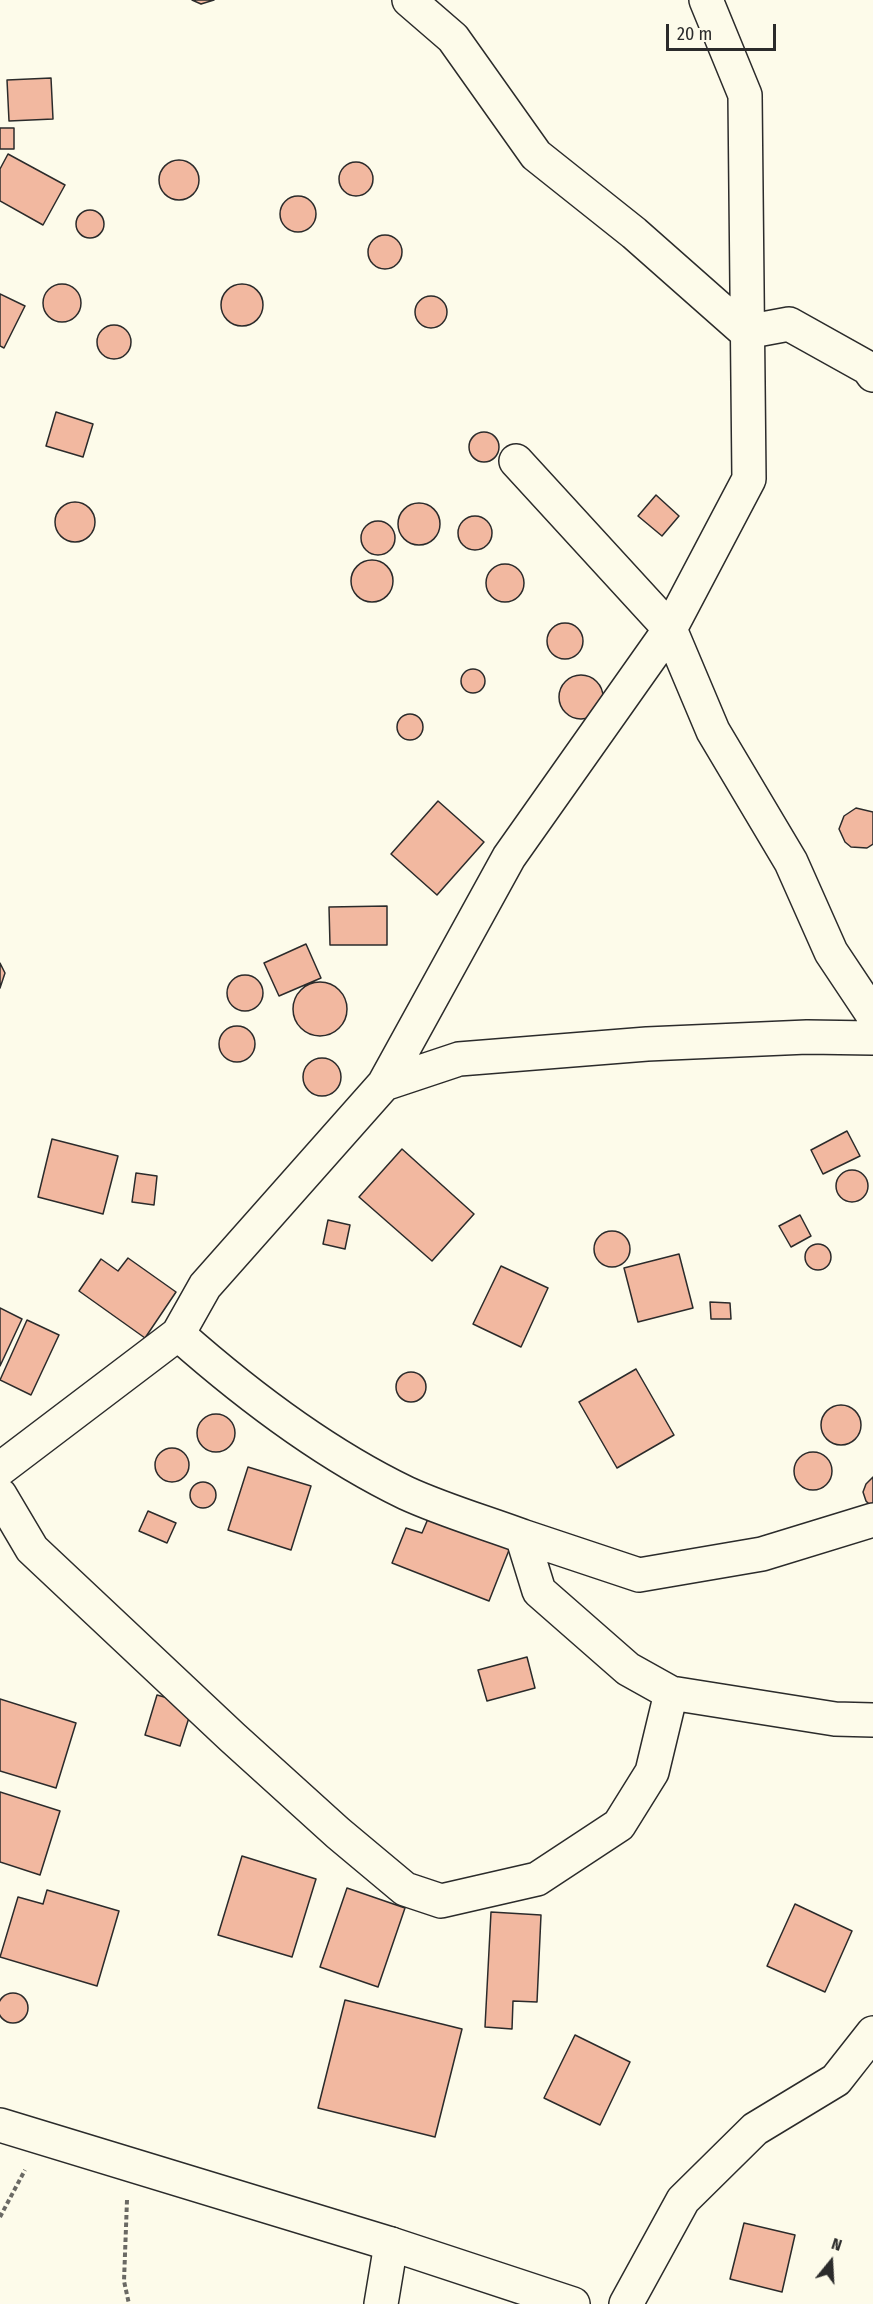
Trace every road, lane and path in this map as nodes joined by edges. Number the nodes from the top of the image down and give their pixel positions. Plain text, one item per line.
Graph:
1 (409, 0) edge
2 (706, 0) edge
3 (746, 332) junction
4 (873, 375) edge
5 (516, 461) dead end
6 (670, 629) junction
7 (873, 1014) edge
8 (873, 1038) edge
9 (384, 1084) junction
10 (178, 1334) junction
11 (0, 1469) edge
12 (0, 1496) edge
13 (873, 1520) edge
14 (522, 1536) junction
15 (671, 1693) junction
16 (873, 1720) edge
17 (873, 2033) edge
18 (0, 2125) edge
19 (43, 2138) junction
20 (129, 2164) junction
21 (0, 2217) edge
22 (391, 2244) junction
23 (129, 2304) edge
24 (381, 2304) edge
25 (573, 2304) edge
26 (626, 2304) edge

1 - 3 street
2 - 3 street
3 - 4 street
3 - 6 street
5 - 6 street
6 - 7 street
6 - 9 street
8 - 9 street
9 - 10 street
10 - 11 street
10 - 14 street
12 - 15 street
13 - 14 street
14 - 15 street
15 - 16 street
17 - 26 street
18 - 19 street
19 - 20 street
19 - 21 path
20 - 22 street
20 - 23 path
22 - 24 street
22 - 25 street

